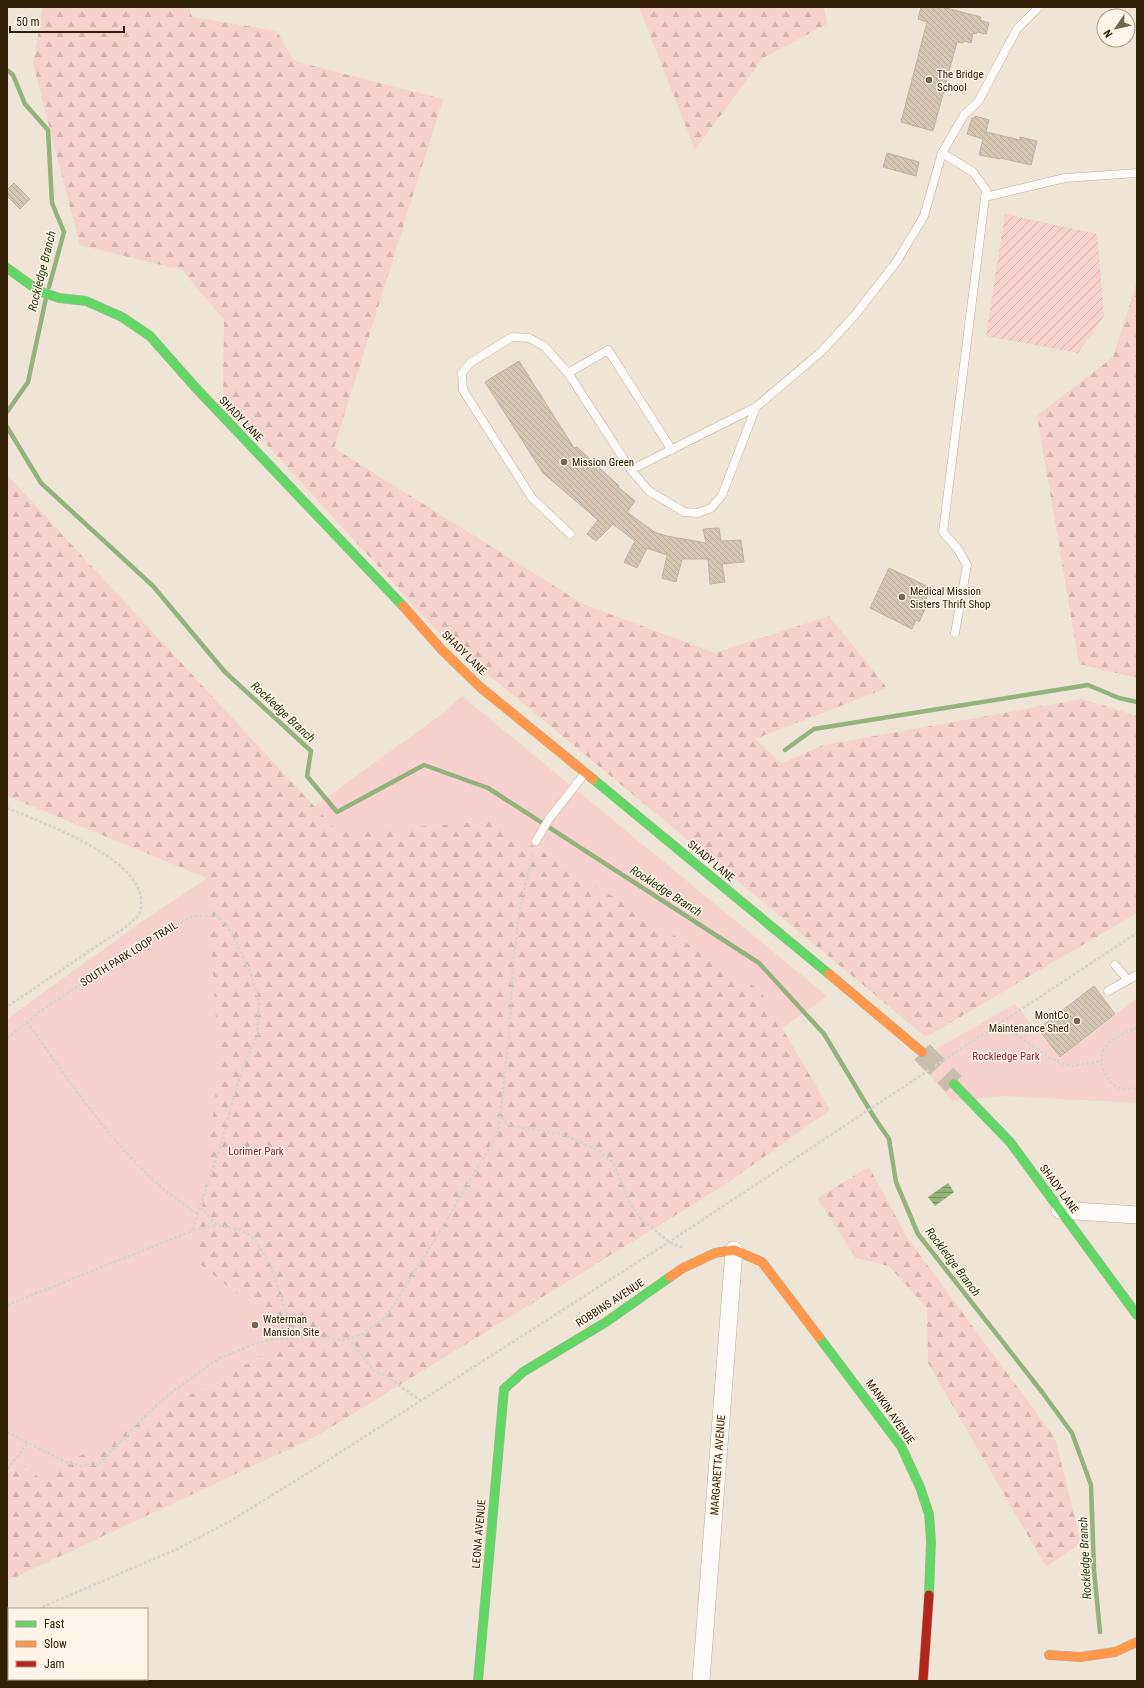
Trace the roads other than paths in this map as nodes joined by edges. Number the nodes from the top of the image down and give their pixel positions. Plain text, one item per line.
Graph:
1 (1036, 7) edge
2 (942, 153) junction
3 (1137, 174) edge
4 (985, 197) junction
5 (7, 268) edge
6 (568, 373) junction
7 (756, 407) junction
8 (672, 450) junction
9 (631, 470) junction
10 (570, 534) dead end
11 (955, 633) dead end
12 (586, 773) junction
13 (536, 841) road end
14 (1115, 965) dead end
15 (1137, 974) edge
16 (1128, 980) junction
17 (1108, 991) dead end
18 (922, 1052) tunnel mouth
19 (954, 1084) tunnel mouth
20 (1060, 1210) junction
21 (1137, 1215) edge
22 (734, 1250) junction
23 (1137, 1315) edge
24 (504, 1389) joint
25 (1137, 1642) edge
26 (1049, 1655) dead end
27 (478, 1681) edge
28 (701, 1681) edge
29 (923, 1681) edge

1 - 2 lane
2 - 4 lane
2 - 7 lane
3 - 4 lane
4 - 11 lane
5 - 12 street, SHADY LANE
6 - 8 lane
6 - 9 lane
6 - 10 lane
7 - 8 lane
7 - 9 lane
8 - 9 lane
12 - 13 lane
12 - 18 street, SHADY LANE
14 - 16 lane
15 - 16 lane
16 - 17 lane
19 - 20 street, SHADY LANE
20 - 21 street
20 - 23 street, SHADY LANE
22 - 24 street, ROBBINS AVENUE
22 - 28 street, MARGARETTA AVENUE
22 - 29 street, MANKIN AVENUE
24 - 27 street, LEONA AVENUE
25 - 26 street

